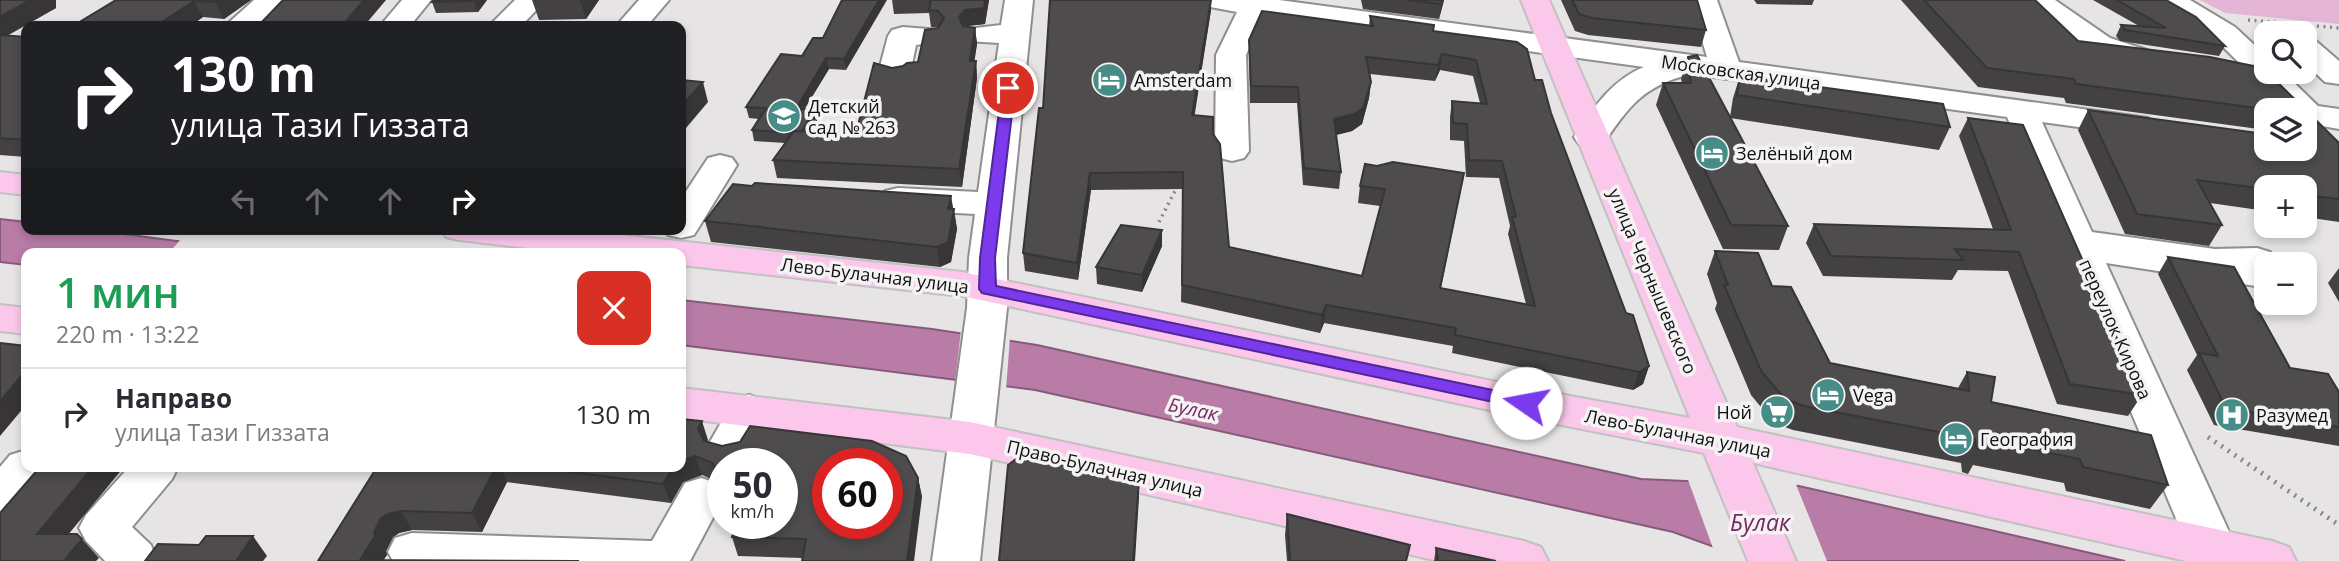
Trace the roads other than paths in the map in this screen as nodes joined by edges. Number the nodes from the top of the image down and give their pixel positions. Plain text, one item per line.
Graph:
1 (271, 0) edge
2 (417, 0) edge
3 (532, 0) edge
4 (654, 0) edge
5 (1019, 0) edge
6 (1215, 0) edge
7 (1535, 0) edge
8 (2169, 0) edge
9 (2038, 1) edge
10 (1255, 3) edge
11 (1705, 4) dead end
12 (246, 21) edge
13 (399, 21) edge
14 (510, 21) edge
15 (635, 21) edge
16 (2245, 30) edge
17 (1015, 34) junction
18 (978, 35) dead end
19 (929, 36) edge
20 (1553, 45) junction
21 (2254, 47) edge
22 (2317, 58) edge
23 (2165, 60) edge
24 (1712, 68) junction
25 (2224, 71) edge
26 (894, 74) edge
27 (2336, 75) dead end
28 (2254, 76) edge
29 (2278, 84) edge
30 (2295, 98) edge
31 (2020, 110) junction
32 (2317, 117) edge
33 (2170, 130) edge
34 (1591, 137) junction
35 (2339, 148) edge
36 (1233, 151) dead end
37 (702, 179) edge
38 (859, 196) edge
39 (994, 204) junction
40 (686, 213) edge
41 (635, 235) edge
42 (675, 236) edge
43 (987, 299) junction
44 (0, 318) edge
45 (21, 320) edge
46 (686, 405) edge
47 (972, 426) junction
48 (1726, 454) junction
49 (22, 472) edge
50 (152, 472) edge
51 (701, 496) dead end
52 (0, 499) edge
53 (2212, 548) junction
54 (1417, 550) edge
55 (412, 552) dead end
56 (132, 561) edge
57 (658, 561) edge
58 (666, 561) edge
59 (956, 561) edge
60 (1524, 561) edge
61 (1772, 561) edge
62 (2273, 561) edge

1 - 12 street
2 - 13 street
3 - 14 street
4 - 15 street
5 - 17 street
6 - 10 street, Московская улица
7 - 20 main road, улица Чернышевского
8 - 16 street
9 - 23 street
10 - 20 street, Московская улица
10 - 36 street
11 - 24 street
16 - 21 street
17 - 18 street
17 - 39 street
19 - 26 street
20 - 24 street, Московская улица
20 - 34 main road, улица Чернышевского
22 - 27 street
24 - 31 street, Московская улица
24 - 34 street
25 - 28 street
29 - 30 street
31 - 33 street, Московская улица
31 - 53 street, переулок Кирова
32 - 35 street
34 - 48 main road, улица Чернышевского
37 - 40 street
38 - 39 street
39 - 43 street
41 - 42 main road, Лево-Булачная улица
42 - 43 main road, Лево-Булачная улица
43 - 47 street
43 - 48 main road, Лево-Булачная улица
44 - 45 main road
46 - 47 main road, Право-Булачная улица
47 - 54 main road, Право-Булачная улица
47 - 59 street
48 - 53 main road, Лево-Булачная улица
48 - 61 main road, улица Чернышевского
49 - 52 street
50 - 56 street
51 - 58 street
53 - 62 main road, Лево-Булачная улица
54 - 60 main road, Право-Булачная улица
55 - 57 street

